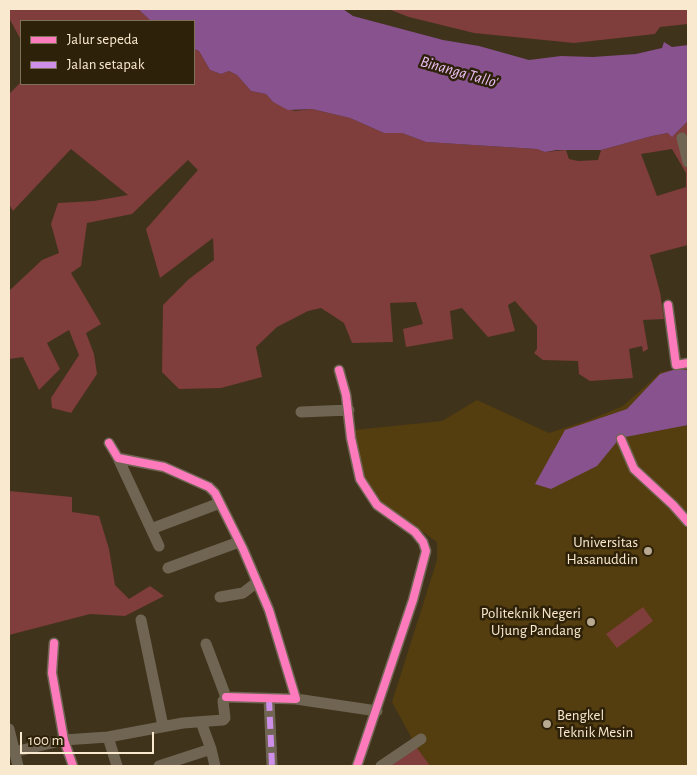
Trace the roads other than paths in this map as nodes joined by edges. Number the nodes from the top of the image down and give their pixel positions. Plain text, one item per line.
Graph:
1 (682, 138) dead end
2 (688, 162) edge
3 (668, 304) dead end
4 (688, 363) edge
5 (339, 370) dead end
6 (349, 410) junction
7 (301, 412) dead end
8 (621, 439) dead end
9 (110, 442) dead end
10 (118, 458) junction
11 (220, 503) junction
12 (688, 522) edge
13 (151, 529) junction
14 (239, 542) junction
15 (159, 546) dead end
16 (168, 568) dead end
17 (257, 582) junction
18 (220, 597) dead end
19 (141, 620) dead end
20 (54, 643) dead end
21 (206, 644) dead end
22 (226, 697) junction
23 (270, 699) junction
24 (296, 699) junction
25 (376, 711) junction
26 (201, 722) junction
27 (163, 726) junction
28 (9, 729) edge
29 (108, 737) junction
30 (421, 739) dead end
31 (64, 740) junction
32 (211, 749) junction
33 (14, 752) junction
34 (18, 766) edge
35 (73, 766) edge
36 (117, 766) edge
37 (159, 766) edge
38 (215, 766) edge
39 (272, 766) edge
40 (357, 766) edge
41 (381, 766) edge

1 - 2 street
3 - 4 street
5 - 6 street
6 - 7 street
6 - 25 street
8 - 12 street
9 - 10 street
10 - 11 street
10 - 13 street
11 - 13 street
11 - 14 street
13 - 15 street
14 - 16 street
14 - 17 street
17 - 18 street
17 - 24 street
19 - 27 street
20 - 31 street
21 - 22 street
22 - 23 street
22 - 26 street
23 - 24 street
23 - 39 street
24 - 25 street
25 - 40 street
26 - 27 street
26 - 32 street
27 - 29 street
28 - 33 street
29 - 31 street
29 - 36 street
30 - 41 street
31 - 33 street
31 - 35 street
32 - 37 street
32 - 38 street
33 - 34 street

